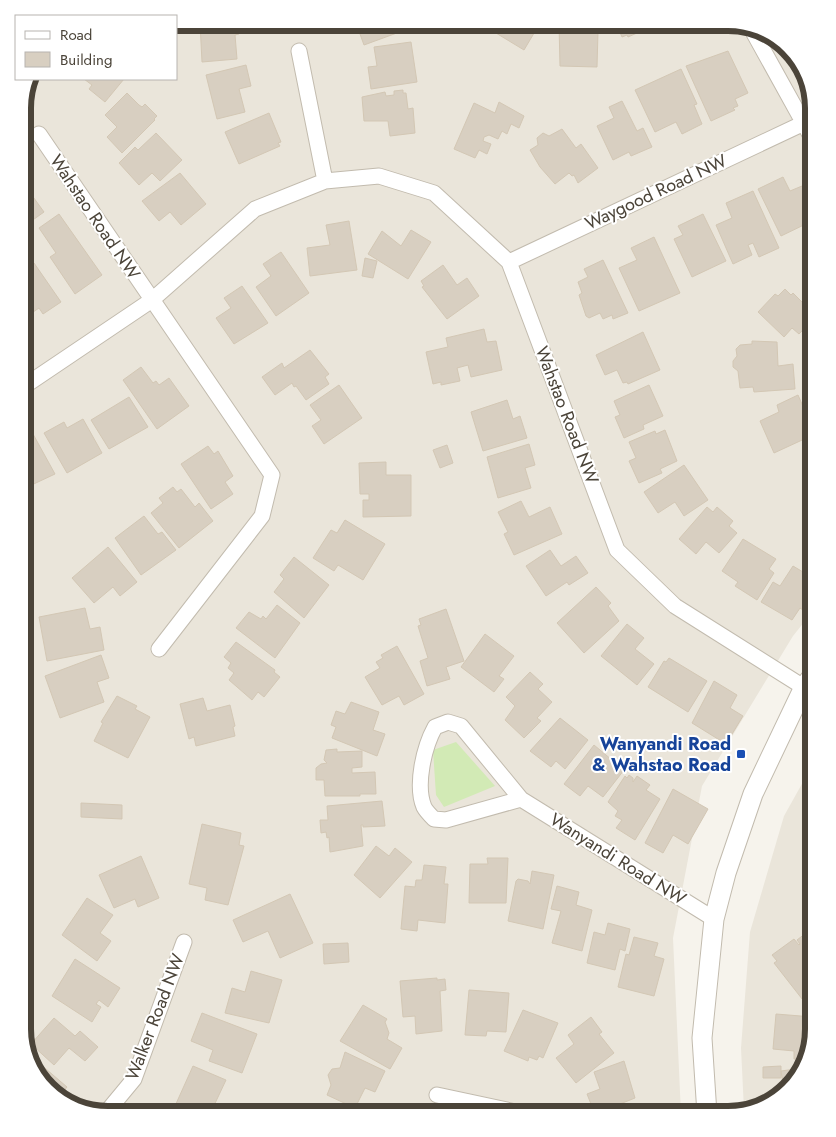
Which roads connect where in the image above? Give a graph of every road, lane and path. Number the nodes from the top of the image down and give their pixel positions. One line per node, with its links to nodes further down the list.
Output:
1 (756, 37): 3 (street)
2 (299, 51): 5 (street)
3 (804, 123): 6 (street, Waygood Road NW)
4 (39, 134): 7 (street, Wahstao Road NW)
5 (325, 181): 6 (street, Wahstao Road NW); 7 (street, Wahstao Road NW)
6 (509, 262): 10 (street, Wahstao Road NW)
7 (152, 300): 8 (street, Wahstao Road NW); 9 (street, Wahstao Road NW)
8 (31, 382)
9 (159, 649)
10 (805, 682)
11 (805, 694): 13 (street)
12 (521, 799): 12 (street, Wanyandi Road NW); 13 (street, Wanyandi Road NW)
13 (714, 919): 18 (street)
14 (184, 942): 16 (street, Walker Road NW)
15 (437, 1095): 17 (street)
16 (112, 1106)
17 (488, 1106)
18 (706, 1106)

